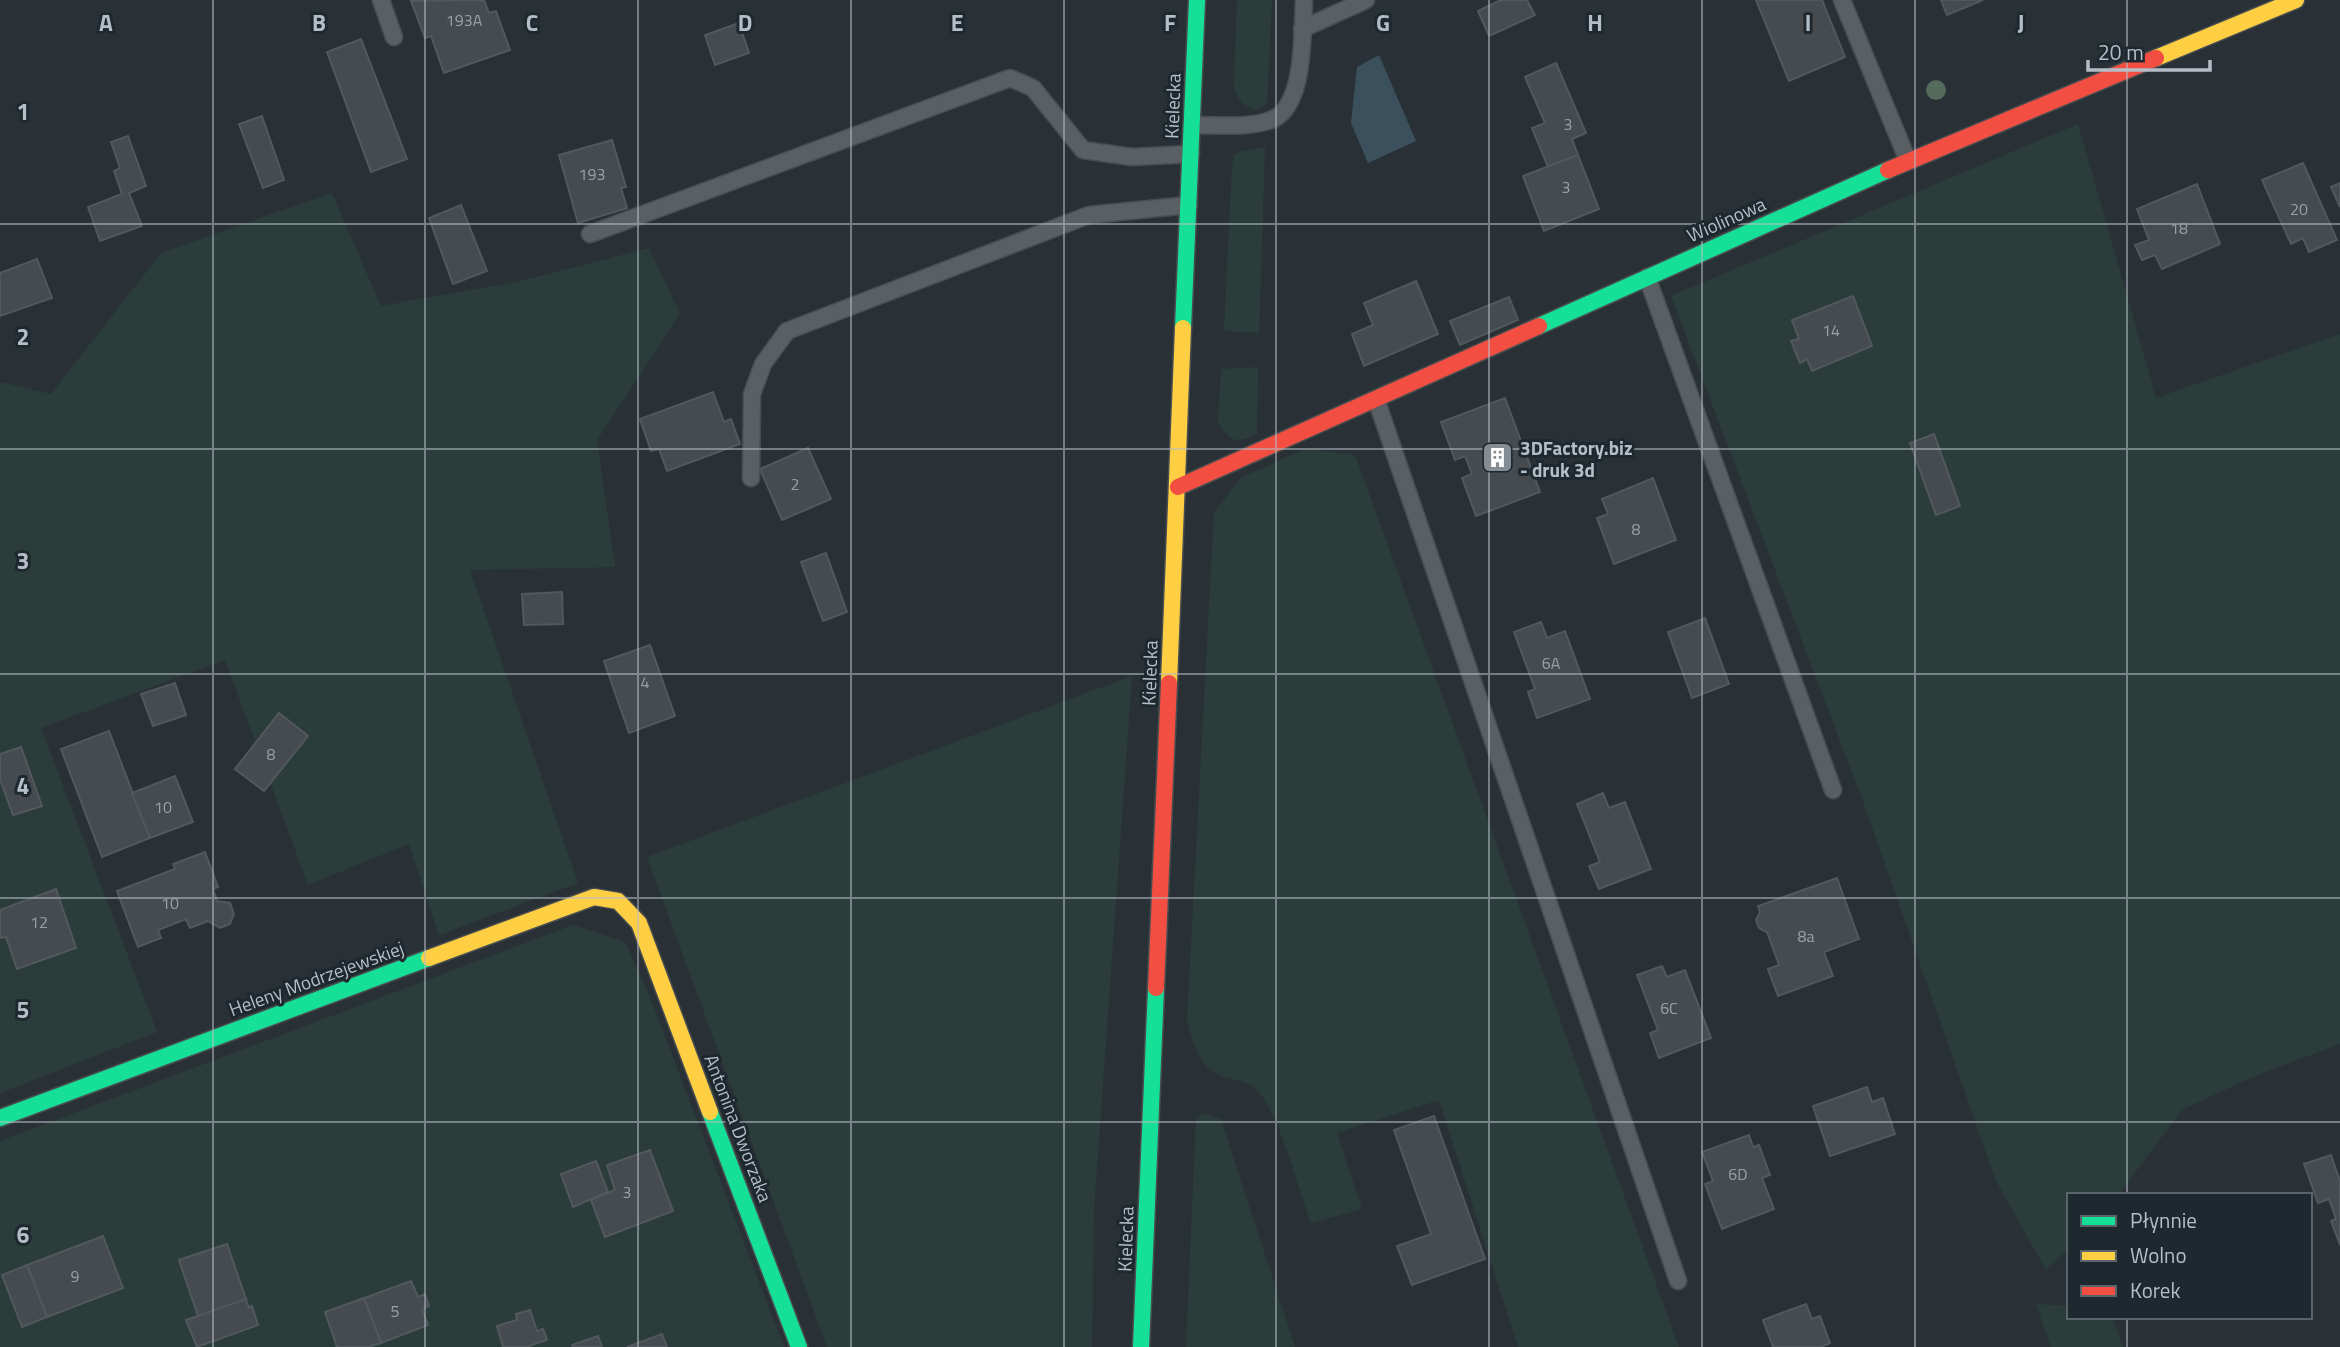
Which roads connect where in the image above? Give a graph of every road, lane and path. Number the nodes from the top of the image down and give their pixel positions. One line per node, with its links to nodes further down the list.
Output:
1 (382, 0): 8 (lane)
2 (1198, 0): 9 (street, Kielecka)
3 (1304, 0): 7 (lane)
4 (1366, 0): 7 (lane)
5 (1842, 0): 11 (lane)
6 (2296, 0): 11 (street, Wiolinowa)
7 (1302, 29): 9 (lane)
8 (394, 37)
9 (1193, 125): 10 (street, Kielecka)
10 (1191, 154): 12 (street, Kielecka); 13 (lane)
11 (1909, 161): 14 (street, Wiolinowa)
12 (1189, 205): 16 (lane); 17 (street, Kielecka)
13 (590, 234)
14 (1647, 277): 15 (street, Wiolinowa); 18 (lane)
15 (1375, 398): 17 (street, Wiolinowa); 21 (lane)
16 (751, 478)
17 (1178, 487): 23 (street, Kielecka)
18 (1833, 790)
19 (639, 923): 20 (street, Heleny Modrzejewskiej); 22 (street, Antonina Dworzaka)
20 (0, 1118)
21 (1678, 1281)
22 (799, 1347)
23 (1141, 1347)

